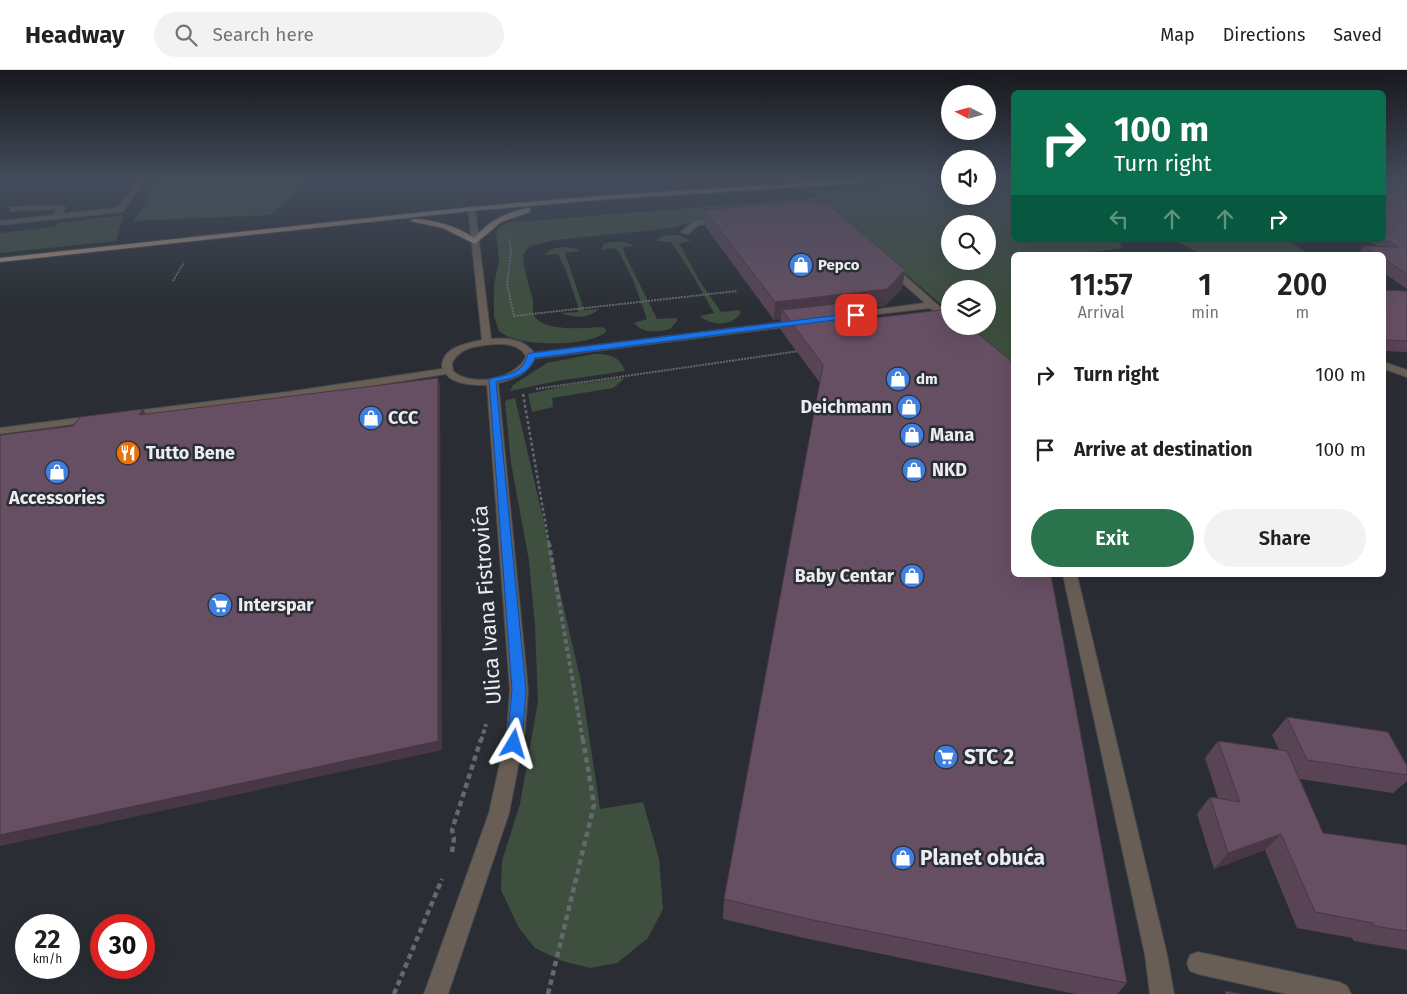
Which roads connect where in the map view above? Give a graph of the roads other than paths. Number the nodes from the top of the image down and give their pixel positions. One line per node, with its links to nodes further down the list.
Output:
1 (328, 224): 8 (main road)
2 (439, 224): 7 (main road)
3 (472, 224): 7 (street)
4 (493, 224): 7 (main road)
5 (696, 224): 6 (street)
6 (685, 232)
7 (475, 242): 14 (street)
8 (0, 260)
9 (882, 260): 10 (street)
10 (932, 305): 11 (street); 12 (street)
11 (941, 312)
12 (847, 316)
13 (809, 321): 15 (street)
14 (487, 342): 15 (street); 17 (street)
15 (531, 356): 19 (street)
16 (1386, 366): 18 (street)
17 (448, 370): 19 (street); 20 (street)
18 (1407, 374)
19 (492, 381): 23 (street, Ulica Ivana Fistrovića)
20 (0, 431)
21 (1070, 577): 24 (street)
22 (1198, 963): 25 (street)
23 (436, 994)
24 (1162, 994)
25 (1339, 994)

